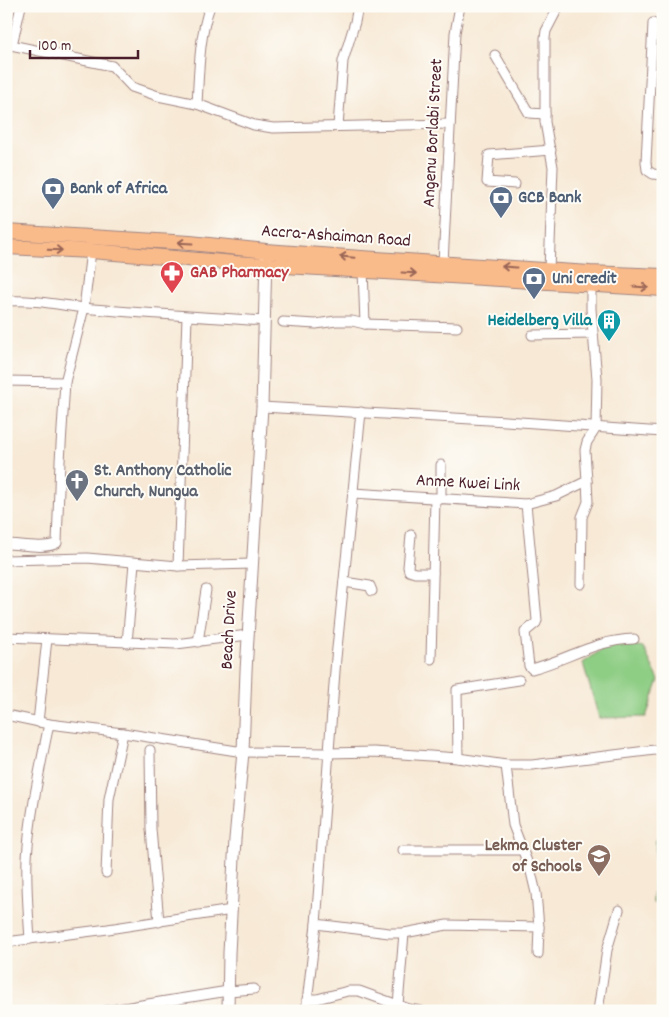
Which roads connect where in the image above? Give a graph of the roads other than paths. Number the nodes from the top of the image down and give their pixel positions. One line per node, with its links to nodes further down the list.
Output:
1 (21, 6): 7 (street)
2 (210, 6): 9 (street)
3 (358, 6): 12 (street)
4 (460, 6): 11 (street, Angenu Borlabi Street)
5 (559, 6): 10 (street)
6 (653, 23): 14 (street)
7 (9, 45): 9 (street)
8 (495, 55): 10 (street)
9 (197, 104): 12 (street)
10 (545, 114): 13 (street)
11 (450, 124): 12 (street); 20 (street, Angenu Borlabi Street)
12 (338, 126)
13 (551, 150): 15 (street); 22 (street)
14 (663, 175)
15 (515, 184)
16 (6, 232): 19 (main road, Accra-Ashaiman Road, one-way to 16)
17 (6, 248): 18 (main road, Accra-Ashaiman Road, one-way to 18)
18 (91, 251): 19 (main road, Accra-Ashaiman Road); 27 (street)
19 (266, 258): 20 (main road, Accra-Ashaiman Road, one-way to 19); 21 (main road, Accra-Ashaiman Road); 29 (street, Beach Drive)
20 (443, 263): 22 (main road, Accra-Ashaiman Road, one-way to 20)
21 (363, 270): 24 (main road, Accra-Ashaiman Road, one-way to 24); 31 (street)
22 (549, 270): 23 (main road, Accra-Ashaiman Road)
23 (663, 276)
24 (591, 284): 25 (main road, Accra-Ashaiman Road, one-way to 25); 33 (street)
25 (663, 289)
26 (6, 300): 27 (street)
27 (84, 308): 28 (street); 36 (street)
28 (187, 317): 29 (street); 51 (street)
29 (265, 321): 37 (street, Beach Drive)
30 (283, 322): 31 (street)
31 (365, 324): 32 (street)
32 (458, 327)
33 (594, 334): 34 (street); 39 (street)
34 (532, 335)
35 (6, 381): 36 (street)
36 (65, 382): 47 (street)
37 (262, 407): 38 (street); 50 (street, Beach Drive)
38 (361, 412): 39 (street); 43 (street)
39 (596, 428): 40 (street); 42 (street)
40 (663, 432)
41 (441, 465): 44 (street)
42 (587, 481): 45 (street, Anme Kwei Link); 54 (street)
43 (353, 493): 44 (street, Anme Kwei Link); 53 (street)
44 (438, 499): 45 (street, Anme Kwei Link); 52 (street)
45 (526, 504): 60 (street)
46 (411, 534): 52 (street)
47 (6, 544)
48 (6, 560): 49 (street)
49 (134, 563): 51 (street); 62 (street)
50 (252, 564): 51 (street); 57 (street, Beach Drive)
51 (178, 566)
52 (433, 573): 63 (street)
53 (344, 582): 56 (street); 72 (street)
54 (581, 584)
55 (206, 590): 61 (street)
56 (372, 591)
57 (248, 635): 61 (street); 71 (street, Beach Drive)
58 (6, 637): 59 (street)
59 (47, 639): 62 (street); 66 (street)
60 (634, 639)
61 (198, 642): 62 (street)
62 (127, 643)
63 (430, 659)
64 (519, 680): 73 (street)
65 (6, 716): 66 (street)
66 (38, 722): 67 (street)
67 (49, 724): 68 (street); 84 (street)
68 (123, 733): 71 (street); 77 (street)
69 (663, 748): 74 (street)
70 (150, 750): 80 (street)
71 (243, 752): 72 (street); 78 (street, Beach Drive)
72 (328, 754): 73 (street); 81 (street)
73 (458, 758): 74 (street)
74 (506, 765): 76 (street)
75 (403, 850): 76 (street)
76 (521, 850): 82 (street)
77 (106, 873)
78 (232, 910): 80 (street); 88 (street, Beach Drive)
79 (619, 910): 95 (street)
80 (158, 922): 84 (street)
81 (316, 924): 83 (street); 89 (street)
82 (539, 927): 83 (street); 86 (street)
83 (404, 933): 90 (street)
84 (30, 939): 85 (street)
85 (6, 942)
86 (538, 954)
87 (254, 989): 88 (street)
88 (228, 991): 91 (street); 92 (street, Beach Drive)
89 (307, 999): 90 (street); 93 (street)
90 (398, 1005): 94 (street)
91 (105, 1011)
92 (228, 1011)
93 (306, 1011)
94 (421, 1011)
95 (598, 1011)

